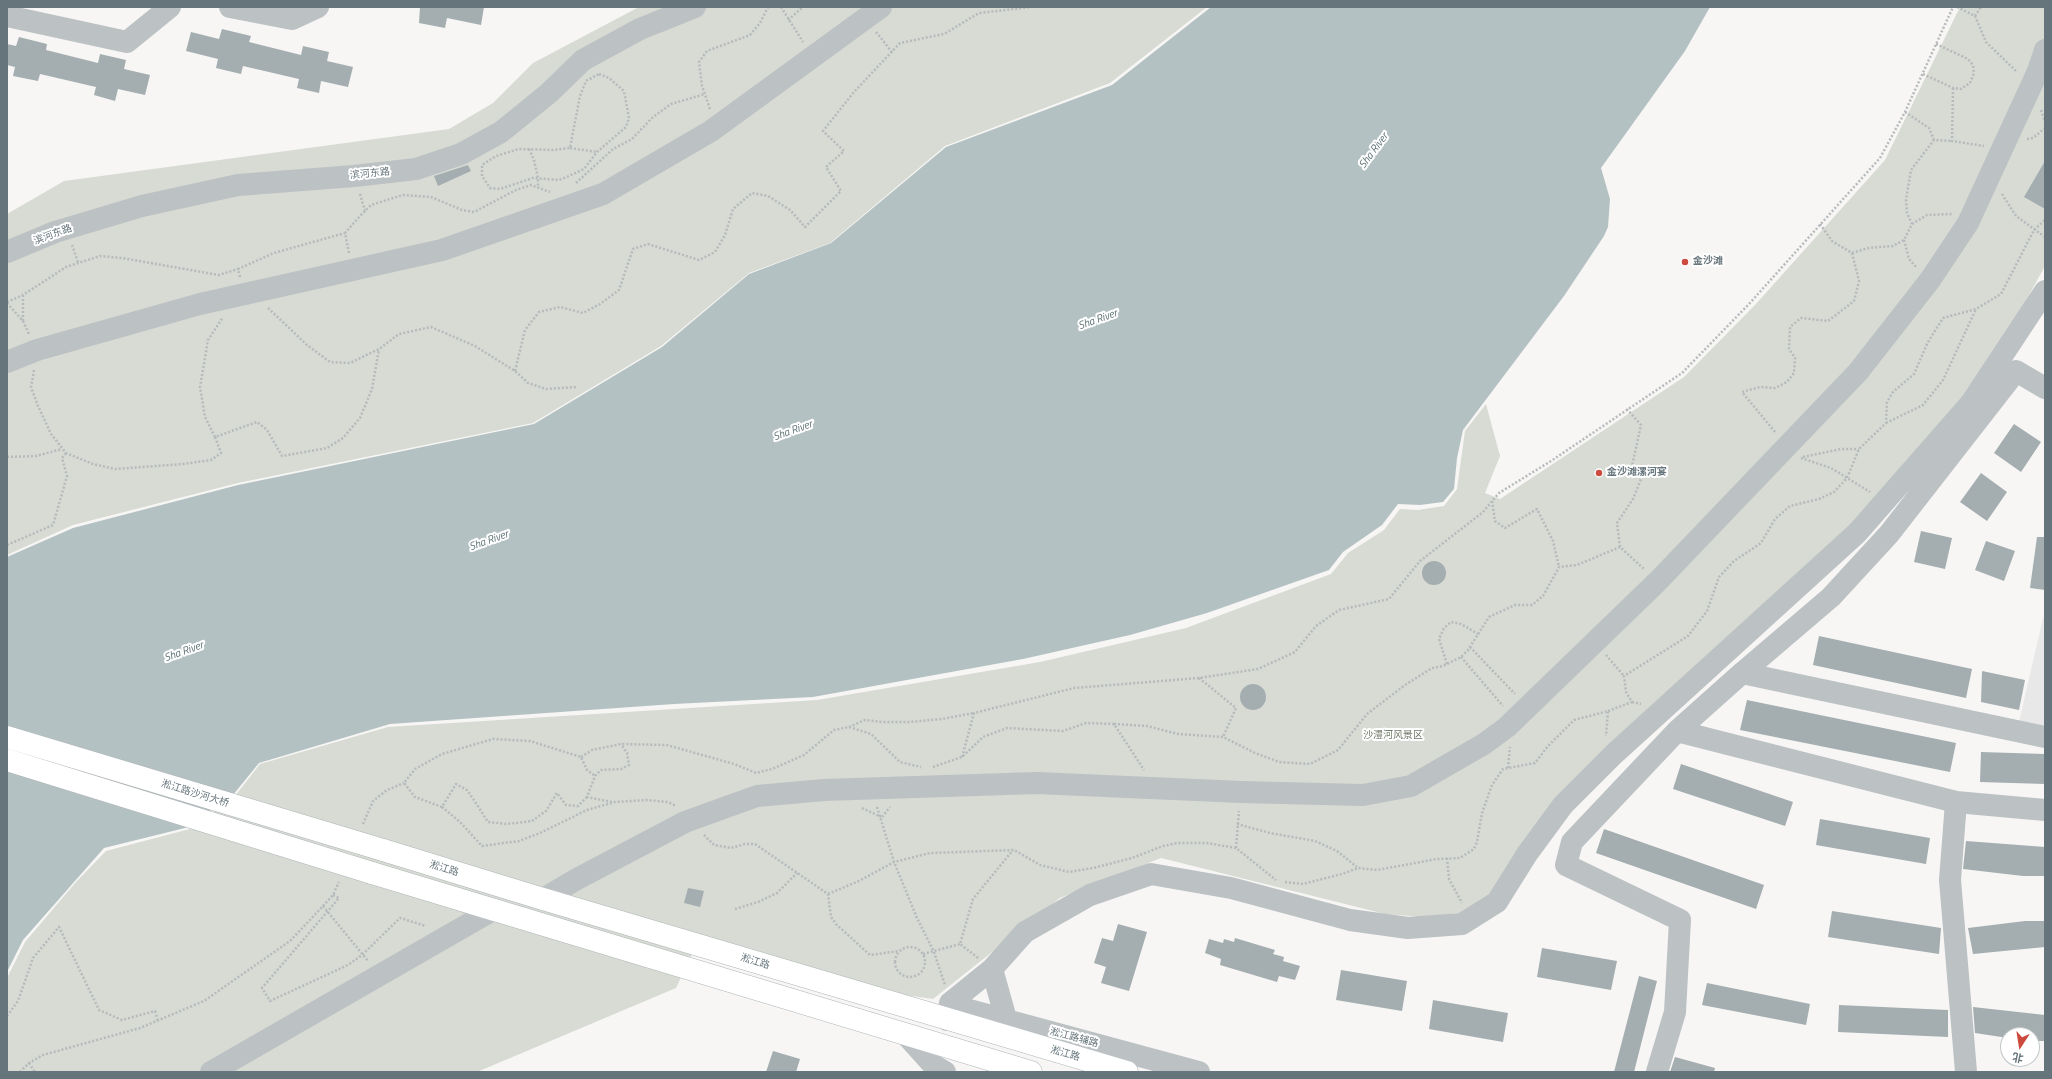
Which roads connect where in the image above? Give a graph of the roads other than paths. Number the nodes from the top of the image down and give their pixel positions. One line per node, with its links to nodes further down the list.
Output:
1 (170, 7): 6 (street)
2 (230, 7): 3 (street)
3 (318, 7)
4 (695, 7): 8 (street, 滨河东路)
5 (881, 7): 10 (street)
6 (7, 16)
7 (2045, 50): 20 (street)
8 (7, 252)
9 (2045, 291): 22 (street)
10 (7, 362)
11 (2045, 388): 12 (street)
12 (1742, 673): 13 (street); 15 (street)
13 (1678, 731): 17 (street); 31 (street)
14 (7, 737): 19 (main road, 淞江路沙河大桥, bridge)
15 (2045, 737)
16 (7, 760): 21 (main road, bridge)
17 (1956, 802): 18 (street); 32 (street)
18 (2045, 810)
19 (383, 850): 20 (main road, 淞江路)
20 (543, 900): 23 (main road, 淞江路)
21 (493, 910): 25 (main road); 26 (street)
22 (992, 969): 23 (street); 24 (street)
23 (949, 1011): 24 (main road, 淞江路)
24 (1004, 1028): 29 (main road, 淞江路); 30 (street, 淞江路辅路)
25 (907, 1036): 27 (street); 28 (main road)
26 (211, 1072)
27 (944, 1072)
28 (1031, 1072)
29 (1127, 1072)
30 (1199, 1072)
31 (1657, 1072)
32 (1966, 1072)

